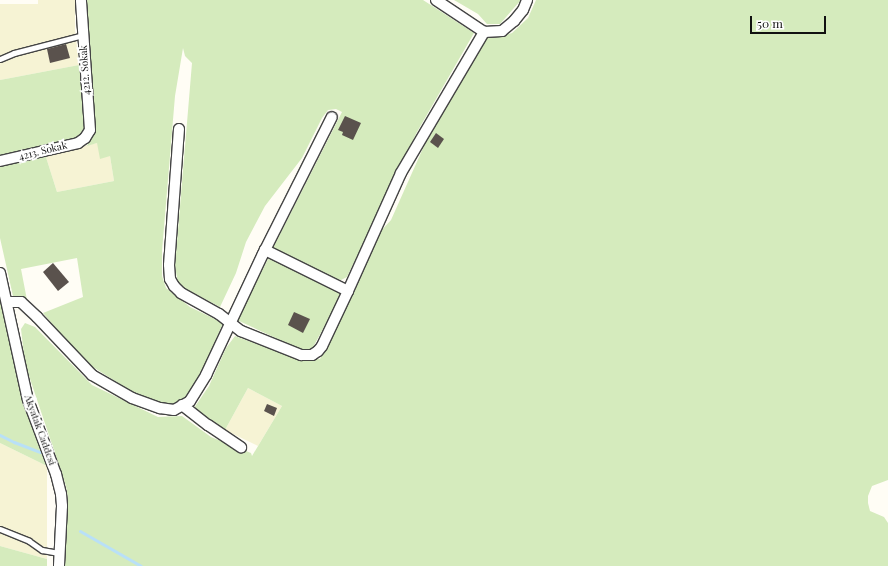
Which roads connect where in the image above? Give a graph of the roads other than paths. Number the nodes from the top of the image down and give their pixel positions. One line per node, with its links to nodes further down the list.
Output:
1 (81, 0): 5 (street, 4212. Sokak)
2 (436, 0): 4 (street)
3 (527, 0): 4 (street)
4 (484, 32): 13 (street)
5 (83, 35): 6 (lane); 9 (street, 4212. Sokak)
6 (0, 59)
7 (332, 117): 11 (street)
8 (179, 129): 15 (street)
9 (85, 138): 10 (street, 4213. Sokak)
10 (0, 161)
11 (265, 250): 13 (street); 15 (street)
12 (0, 273): 14 (street, Akyatak Caddesi)
13 (348, 290): 15 (street)
14 (7, 302): 16 (street); 19 (street, Akyatak Caddesi)
15 (231, 323): 16 (street)
16 (182, 405): 17 (street)
17 (241, 447)
18 (0, 529): 19 (lane)
19 (59, 554): 20 (street, Akyatak Caddesi)
20 (59, 566)

